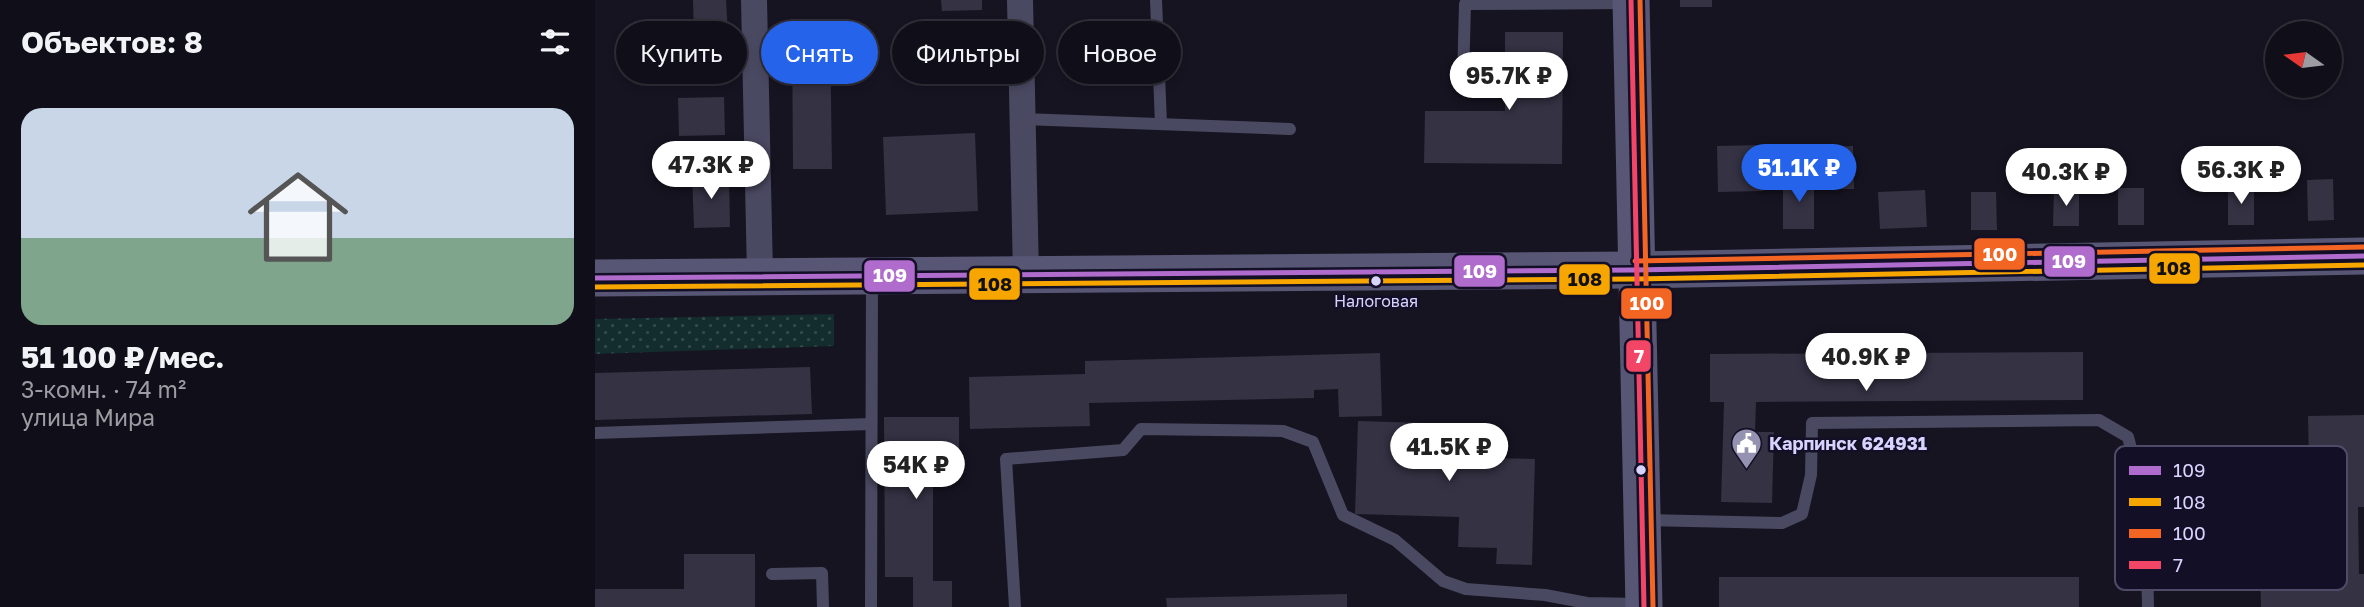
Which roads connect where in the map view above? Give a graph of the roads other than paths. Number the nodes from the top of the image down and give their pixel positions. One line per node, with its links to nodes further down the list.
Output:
1 (754, 0): 11 (street)
2 (1020, 0): 6 (street)
3 (1156, 0): 7 (lane)
4 (1631, 2): 5 (lane); 10 (main road)
5 (1463, 80)
6 (1023, 119): 7 (lane); 13 (street)
7 (1161, 124): 8 (lane)
8 (1290, 129)
9 (2364, 256): 10 (main road)
10 (1635, 270): 13 (main road); 18 (main road)
11 (760, 275): 12 (main road); 14 (main road)
12 (872, 275): 13 (main road); 15 (lane)
13 (1026, 275)
14 (595, 278)
15 (871, 424): 16 (lane); 23 (lane)
16 (595, 433)
17 (2130, 446): 18 (lane)
18 (1641, 520): 21 (main road)
19 (772, 574): 22 (lane)
20 (1584, 605): 21 (lane); 24 (lane)
21 (1644, 605)
22 (823, 607)
23 (871, 607)
24 (1014, 607)

